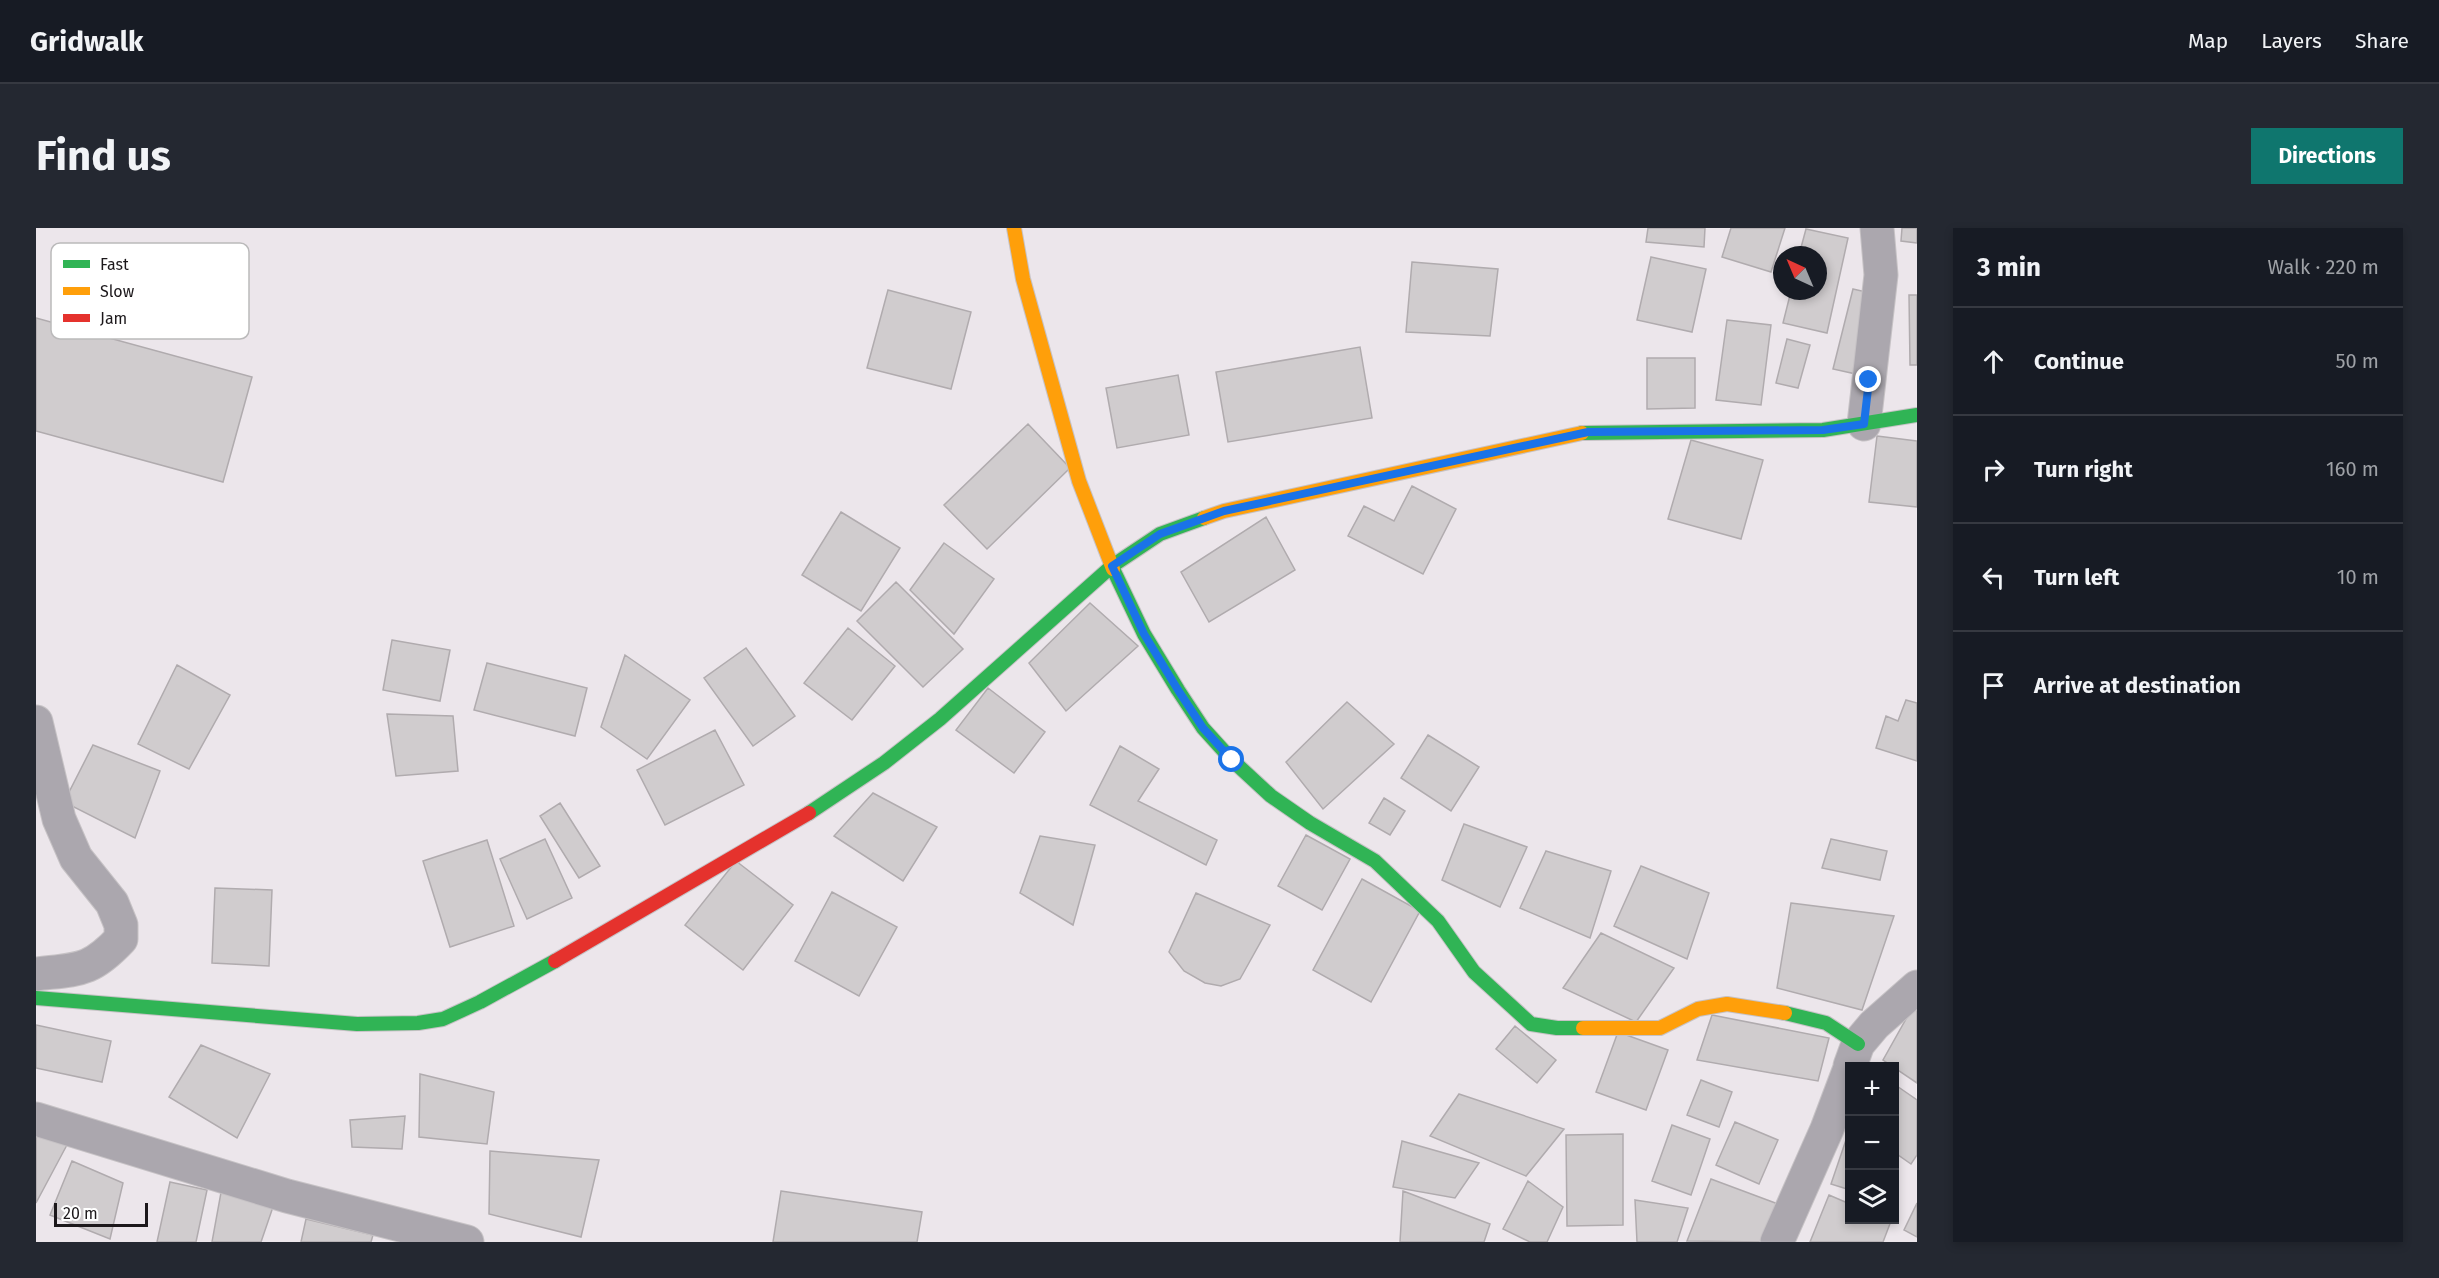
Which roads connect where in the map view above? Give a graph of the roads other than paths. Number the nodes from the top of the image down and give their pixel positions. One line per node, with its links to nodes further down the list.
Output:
1 (1014, 228): 5 (street)
2 (1877, 228): 4 (street)
3 (1917, 415): 4 (street)
4 (1864, 424): 5 (street)
5 (1112, 566): 9 (street); 10 (street)
6 (36, 722): 7 (street)
7 (36, 974)
8 (1917, 987): 10 (street)
9 (36, 998)
10 (1853, 1060): 13 (street)
11 (36, 1119): 12 (street)
12 (467, 1242)
13 (1777, 1242)

